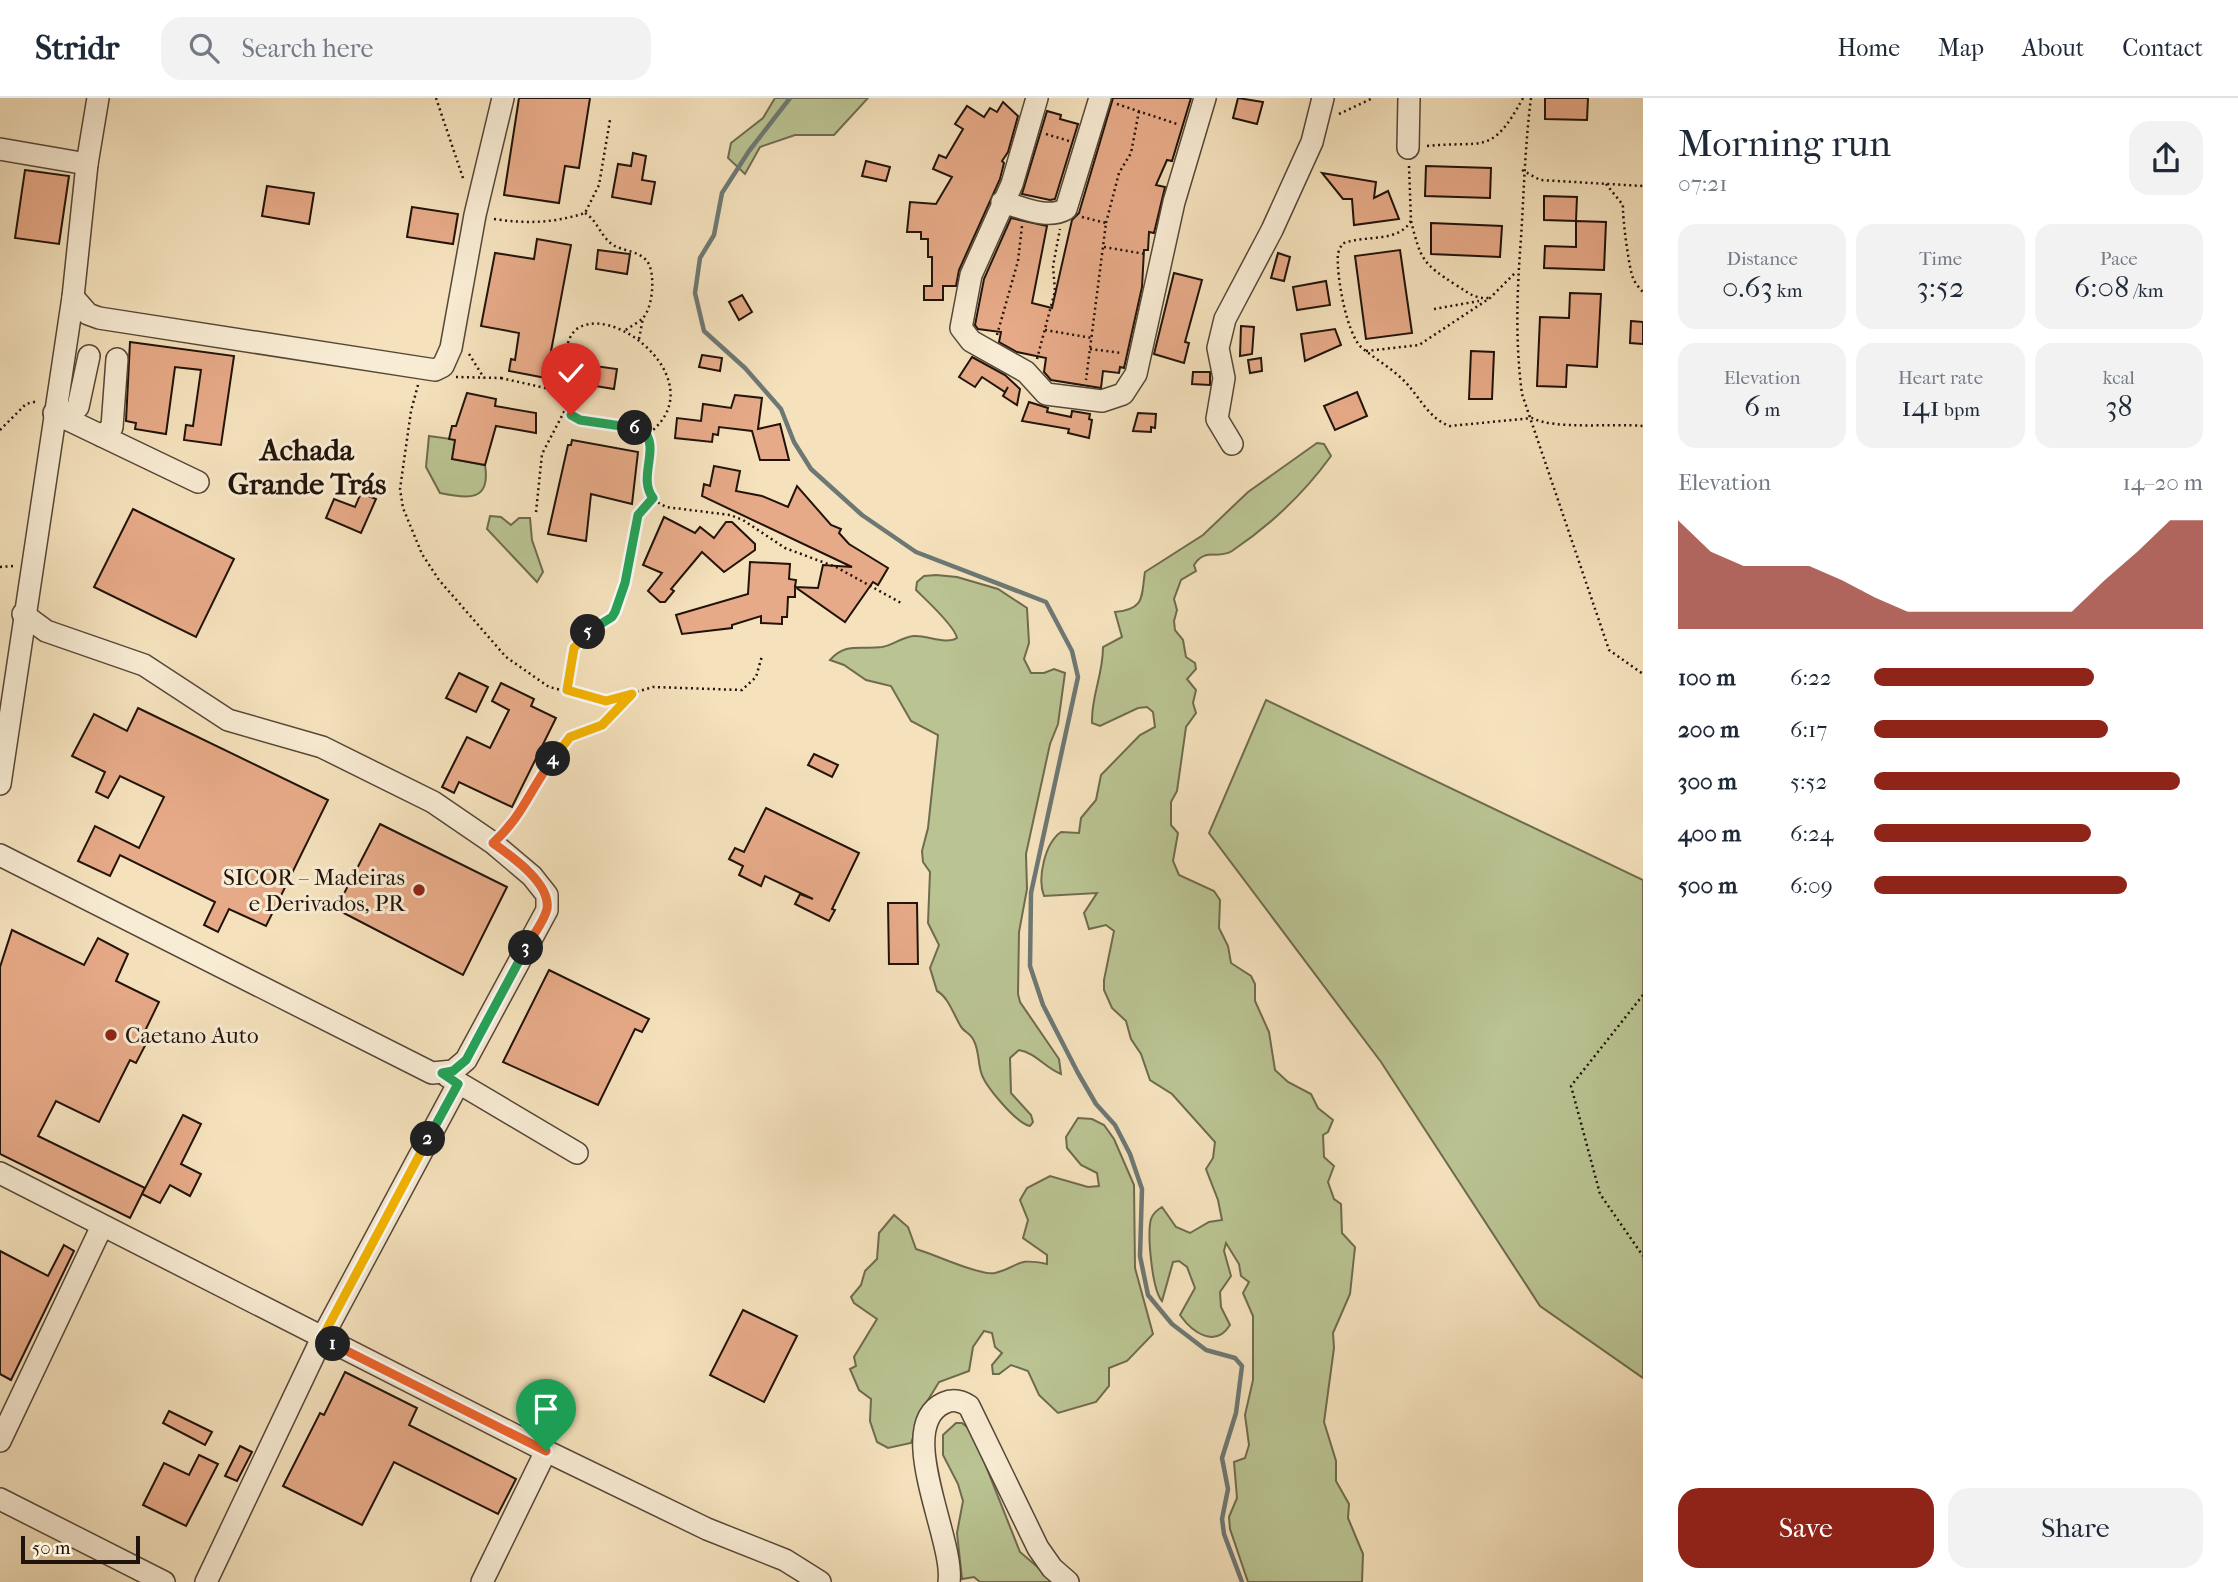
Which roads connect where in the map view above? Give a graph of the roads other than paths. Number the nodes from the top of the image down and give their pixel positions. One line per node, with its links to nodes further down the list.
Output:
1 (98, 98): 10 (street)
2 (503, 98): 12 (street)
3 (1037, 98): 11 (street)
4 (1100, 98): 11 (street)
5 (1205, 98): 11 (street)
6 (1323, 98): 17 (street)
7 (1409, 98): 8 (street)
8 (1408, 148)
9 (0, 149): 10 (street)
10 (87, 164): 12 (street)
11 (1002, 202)
12 (73, 297): 15 (street)
13 (89, 356): 15 (street)
14 (117, 359): 16 (street)
15 (59, 412): 16 (street); 19 (street)
16 (102, 436): 18 (street)
17 (1232, 444)
18 (198, 482)
19 (23, 614): 20 (street); 22 (street)
20 (0, 784)
21 (0, 855): 22 (street)
22 (450, 1079): 23 (street); 26 (street)
23 (577, 1153)
24 (0, 1173): 25 (street)
25 (102, 1226): 26 (street); 27 (street)
26 (322, 1338): 28 (street); 31 (street)
27 (0, 1441)
28 (546, 1451): 32 (street); 33 (street)
29 (0, 1499): 30 (street)
30 (164, 1582)
31 (206, 1582)
32 (482, 1582)
33 (820, 1582)
34 (949, 1582): 35 (street)
35 (1068, 1582)

